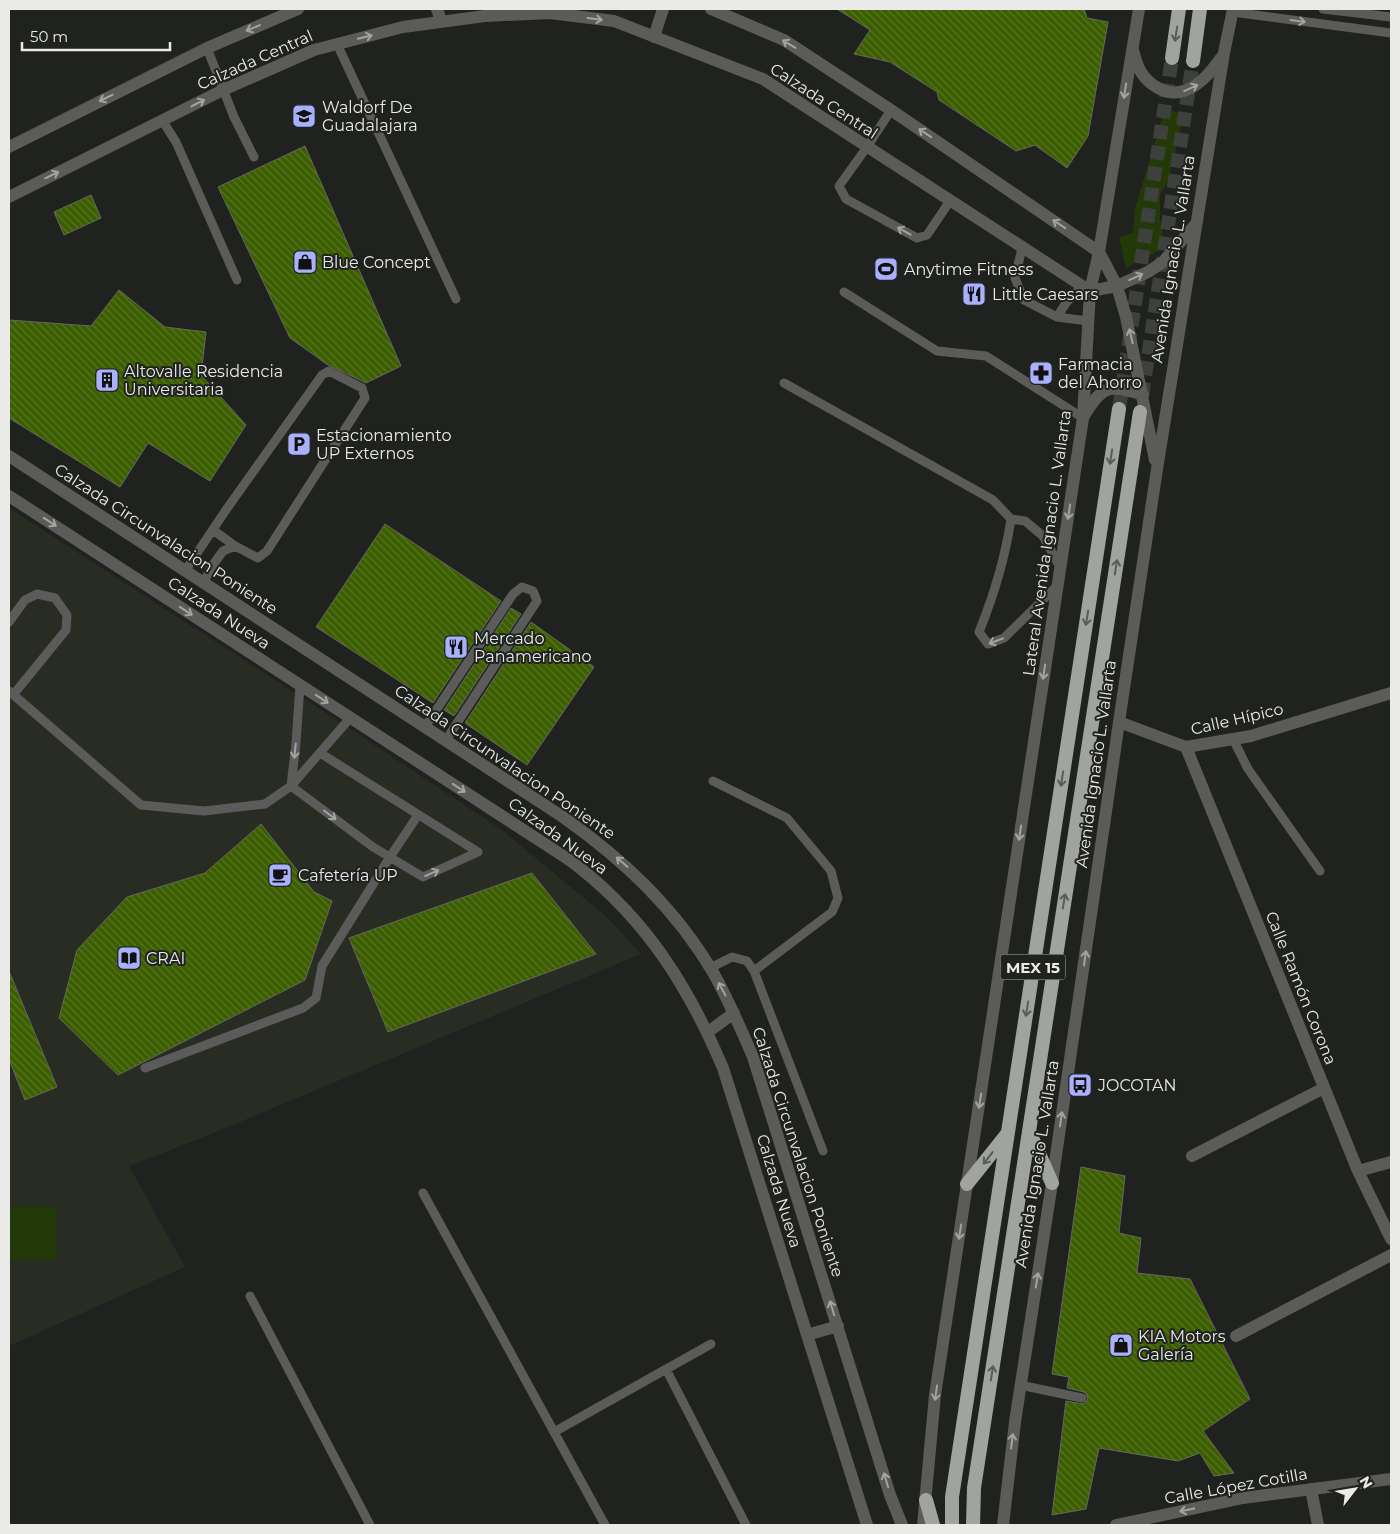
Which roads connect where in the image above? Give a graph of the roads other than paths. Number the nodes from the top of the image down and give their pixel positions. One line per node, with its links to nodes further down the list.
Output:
1 (298, 9): 14 (street, Calzada Central, one-way to 14)
2 (663, 9): 12 (street)
3 (711, 9): 20 (street, Calzada Central, one-way to 3)
4 (1140, 9): 15 (street, Lateral Avenida Ignacio L. Vallarta)
5 (1179, 9): 17 (highway, one-way to 17)
6 (1200, 9): 18 (highway)
7 (1322, 9): 10 (lane)
8 (1232, 10): 11 (lane, one-way to 11); 16 (street, Avenida Ignacio L. Vallarta)
9 (439, 15): 12 (street, Calzada Central, one-way to 12); 13 (street, Calzada Central, one-way to 9)
10 (1391, 18)
11 (1391, 33)
12 (654, 36): 23 (street, Calzada Central)
13 (337, 44): 19 (street, Calzada Central); 34 (lane)
14 (207, 48): 19 (lane); 22 (street, Calzada Central, one-way to 22)
15 (1132, 48): 16 (street, one-way to 16); 29 (street, Lateral Avenida Ignacio L. Vallarta, one-way to 29)
16 (1224, 53): 27 (street, Avenida Ignacio L. Vallarta)
17 (1172, 58)
18 (1193, 61)
19 (223, 90): 21 (street, Calzada Central, one-way to 19); 24 (lane)
20 (891, 110): 23 (lane); 29 (street, Calzada Central, one-way to 20)
21 (162, 120): 25 (street, Calzada Central, one-way to 21); 30 (lane)
22 (9, 147)
23 (867, 147): 26 (street, Calzada Central); 26 (lane, one-way to 23)
24 (254, 157)
25 (9, 197)
26 (950, 201): 28 (street, Calzada Central)
27 (1197, 223): 31 (street, one-way to 27); 43 (street, Avenida Ignacio L. Vallarta)
28 (1022, 248): 32 (street, Calzada Central); 35 (lane)
29 (1099, 252): 31 (street); 32 (street, Lateral Avenida Ignacio L. Vallarta)
30 (238, 280)
31 (1117, 286): 32 (street); 38 (street, one-way to 31)
32 (1086, 289): 35 (lane); 36 (street, Lateral Avenida Ignacio L. Vallarta)
33 (844, 292): 41 (lane)
34 (456, 300)
35 (1057, 317): 36 (lane)
36 (1088, 322): 41 (street, Lateral Avenida Ignacio L. Vallarta)
37 (784, 383): 45 (lane)
38 (1143, 395): 41 (street); 43 (street)
39 (1119, 409): 75 (highway, Avenida Ignacio L. Vallarta / MEX 15, one-way to 75)
40 (1140, 412): 74 (highway, Avenida Ignacio L. Vallarta / MEX 15, one-way to 40)
41 (1083, 418): 48 (street, Lateral Avenida Ignacio L. Vallarta, one-way to 48)
42 (9, 456): 49 (street, Calzada Circunvalacion Poniente)
43 (1157, 470): 57 (street, Avenida Ignacio L. Vallarta)
44 (9, 496): 53 (street, Calzada Nueva, one-way to 53)
45 (1011, 519): 48 (lane); 51 (lane, one-way to 45)
46 (213, 530): 47 (lane); 47 (lane); 49 (lane)
47 (235, 546): 50 (lane)
48 (1060, 567): 51 (street, Lateral Avenida Ignacio L. Vallarta)
49 (185, 571): 50 (street, Calzada Circunvalacion Poniente)
50 (204, 583): 58 (street, Calzada Circunvalacion Poniente)
51 (1058, 585): 81 (street, Lateral Avenida Ignacio L. Vallarta, one-way to 81)
52 (9, 622): 54 (lane)
53 (300, 684): 56 (street, Calzada Nueva, one-way to 56); 64 (lane, one-way to 64)
54 (11, 693): 64 (lane)
55 (1391, 693): 59 (street, Calle Hípico)
56 (351, 717): 62 (lane); 71 (street, Calzada Nueva, one-way to 71)
57 (1119, 722): 61 (street, Calle Hípico); 80 (street, Avenida Ignacio L. Vallarta, one-way to 57)
58 (426, 727): 60 (street, Calzada Circunvalacion Poniente); 60 (lane)
59 (1233, 739): 61 (street, Calle Hípico); 67 (lane)
60 (446, 740): 68 (street, Calzada Circunvalacion Poniente, one-way to 60)
61 (1186, 747): 73 (street, Calle Ramón Corona)
62 (320, 753): 64 (lane); 65 (lane)
63 (713, 781): 69 (lane)
64 (291, 786): 66 (lane, one-way to 66)
65 (418, 815): 66 (lane); 66 (lane, one-way to 65)
66 (390, 857): 72 (lane)
67 (1320, 871)
68 (710, 968): 69 (lane); 70 (street, Calzada Circunvalacion Poniente, one-way to 68)
69 (754, 971): 76 (lane)
70 (734, 1013): 71 (street); 86 (street, Calzada Circunvalacion Poniente, one-way to 70)
71 (708, 1032): 87 (street, Calzada Nueva)
72 (145, 1068)
73 (1324, 1088): 77 (street); 79 (street, Calle Ramón Corona)
74 (1029, 1130): 80 (highway); 105 (highway, Avenida Ignacio L. Vallarta / MEX 15, one-way to 74)
75 (1008, 1133): 81 (highway, one-way to 81); 104 (highway, Avenida Ignacio L. Vallarta / MEX 15)
76 (823, 1151)
77 (1192, 1156)
78 (1391, 1162): 79 (street)
79 (1358, 1171): 83 (street, Calle Ramón Corona)
80 (1052, 1183): 91 (street, Avenida Ignacio L. Vallarta, one-way to 80)
81 (967, 1184): 96 (street, one-way to 96)
82 (423, 1193): 93 (lane)
83 (1391, 1239)
84 (1391, 1255): 88 (street)
85 (250, 1296): 97 (lane)
86 (838, 1326): 87 (street); 101 (street, Calzada Circunvalacion Poniente, one-way to 86)
87 (807, 1336): 100 (street, Calzada Nueva)
88 (1236, 1336)
89 (711, 1344): 90 (lane)
90 (666, 1369): 93 (lane); 99 (lane)
91 (1020, 1385): 92 (lane); 106 (street, Avenida Ignacio L. Vallarta, one-way to 91)
92 (1082, 1398)
93 (554, 1432): 98 (lane)
94 (1391, 1479): 95 (street, Calle López Cotilla)
95 (1311, 1489): 107 (street, Calle López Cotilla, one-way to 107); 108 (street)
96 (926, 1500): 102 (street); 103 (highway)
97 (370, 1525)
98 (605, 1525)
99 (746, 1525)
100 (867, 1525)
101 (902, 1525)
102 (923, 1525)
103 (932, 1525)
104 (952, 1525)
105 (973, 1525)
106 (1003, 1525)
107 (1116, 1525)
108 (1318, 1525)

